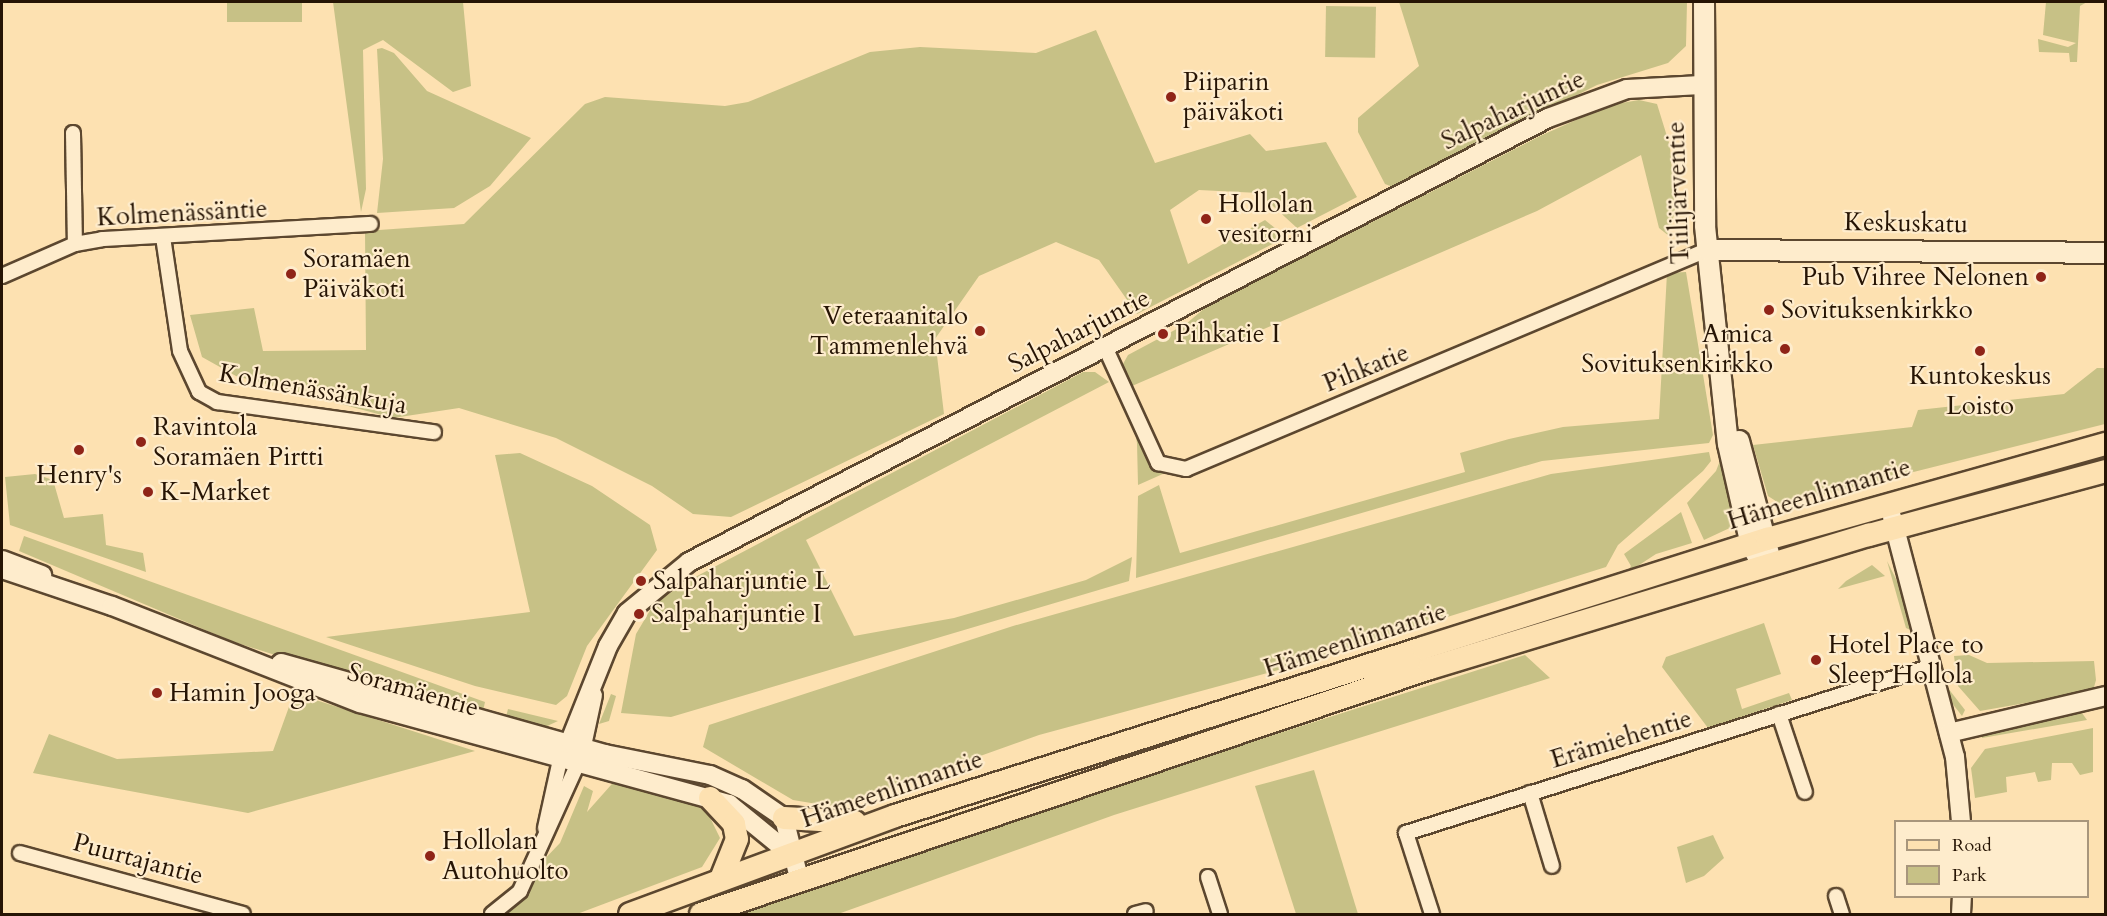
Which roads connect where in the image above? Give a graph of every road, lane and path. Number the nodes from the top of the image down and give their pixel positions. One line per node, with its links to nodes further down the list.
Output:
1 (1704, 2): 2 (main road, Tiilijärventie)
2 (1701, 85): 7 (main road, Tiilijärventie); 10 (street, Salpaharjuntie)
3 (74, 133): 6 (street)
4 (371, 224): 5 (street, Kolmenässäntie)
5 (163, 237): 6 (street, Kolmenässäntie); 11 (street, Kolmenässänkuja)
6 (75, 244): 9 (street, Kolmenässäntie)
7 (1707, 250): 8 (main road, Keskuskatu); 10 (street, Pihkatie); 16 (main road, Tiilijärventie)
8 (2106, 253)
9 (2, 276)
10 (1105, 347): 26 (street, Salpaharjuntie)
11 (434, 432)
12 (2106, 444): 14 (main road, Hämeenlinnantie)
13 (2106, 471): 15 (main road, Hämeenlinnantie)
14 (1888, 503): 15 (street); 16 (main road, Hämeenlinnantie)
15 (1895, 528): 18 (main road, Hämeenlinnantie); 22 (street)
16 (1759, 542): 18 (main road, Tiilijärventie); 31 (main road, Hämeenlinnantie)
17 (2, 560): 20 (street, Soramäentie)
18 (1766, 564): 39 (main road, Hämeenlinnantie)
19 (2, 569): 20 (street, Soramäentie)
20 (73, 591): 21 (street, Soramäentie)
21 (238, 655): 26 (street, Soramäentie); 27 (street, Soramäentie)
22 (1932, 666): 24 (street, Erämiehentie); 25 (street)
23 (2106, 696): 25 (street)
24 (1779, 714): 28 (street); 29 (street, Erämiehentie)
25 (1948, 733): 33 (street)
26 (577, 750): 27 (street, Soramäentie); 30 (street, Soramäentie); 32 (street, Soramäentie); 34 (street)
27 (557, 757): 34 (street)
28 (1805, 792)
29 (1530, 793): 37 (street); 48 (street, Erämiehentie)
30 (710, 798): 36 (street, Soramäentie); 40 (main road)
31 (896, 816): 32 (main road); 36 (main road, Hämeenlinnantie)
32 (784, 818): 36 (street, Soramäentie)
33 (1961, 820)
34 (542, 848): 44 (street)
35 (20, 853): 43 (street, Puurtajantie)
36 (790, 854): 39 (street, Soramäentie); 40 (main road, Hämeenlinnantie)
37 (1552, 866)
38 (1208, 876): 47 (street)
39 (799, 878): 46 (main road, Hämeenlinnantie)
40 (722, 879): 45 (main road, Hämeenlinnantie)
41 (1836, 896): 49 (street)
42 (1962, 898): 50 (street)
43 (243, 915)
44 (492, 915)
45 (630, 915)
46 (701, 915)
47 (1220, 915)
48 (1432, 915)
49 (1842, 915)
50 (1961, 915)

